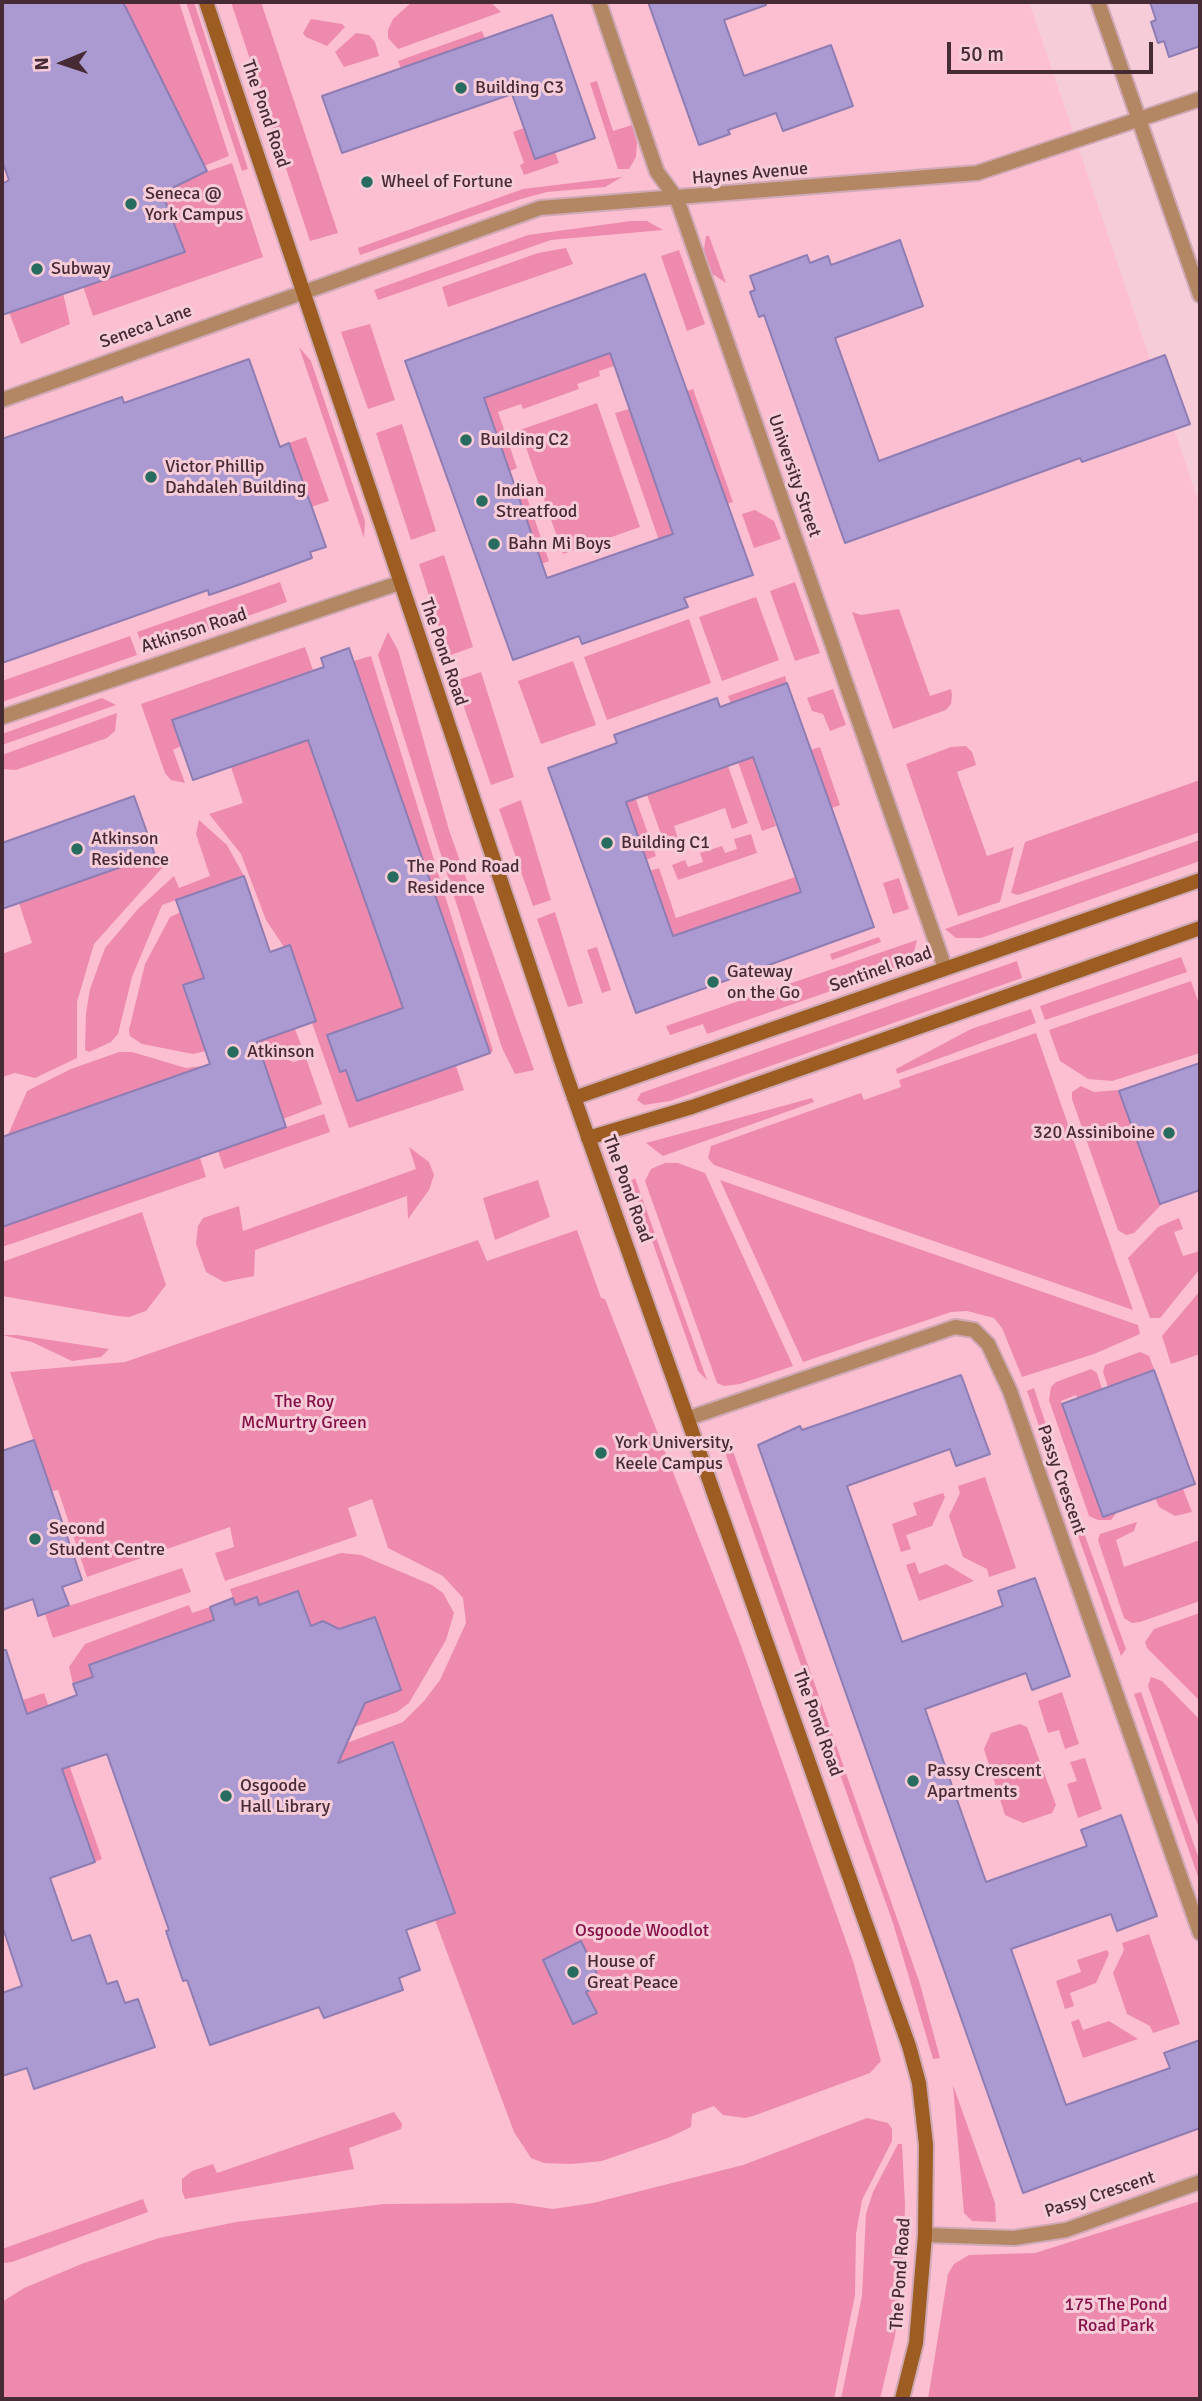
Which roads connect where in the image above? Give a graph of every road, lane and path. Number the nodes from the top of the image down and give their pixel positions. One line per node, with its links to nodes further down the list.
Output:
1 (206, 2): 7 (street, The Pond Road)
2 (599, 2): 6 (street, University Street)
3 (1098, 2): 5 (street)
4 (1200, 99): 5 (street, Haynes Avenue)
5 (1139, 120): 6 (street, Haynes Avenue); 8 (street)
6 (677, 200): 7 (street, Haynes Avenue); 14 (street, University Street)
7 (304, 291): 9 (street, Seneca Lane); 10 (street, The Pond Road)
8 (1200, 295)
9 (2, 400)
10 (400, 583): 11 (street, Atkinson Road); 15 (street, The Pond Road)
11 (2, 717)
12 (1200, 880): 14 (street, Sentinel Road)
13 (1200, 928): 16 (street)
14 (944, 968): 15 (street, Sentinel Road)
15 (574, 1097): 16 (street, The Pond Road)
16 (588, 1138): 17 (street, The Pond Road)
17 (689, 1418): 18 (street, Passy Crescent); 20 (street, The Pond Road)
18 (1200, 1933)
19 (1200, 2182): 20 (street, Passy Crescent)
20 (925, 2235): 21 (street, The Pond Road)
21 (902, 2399)

